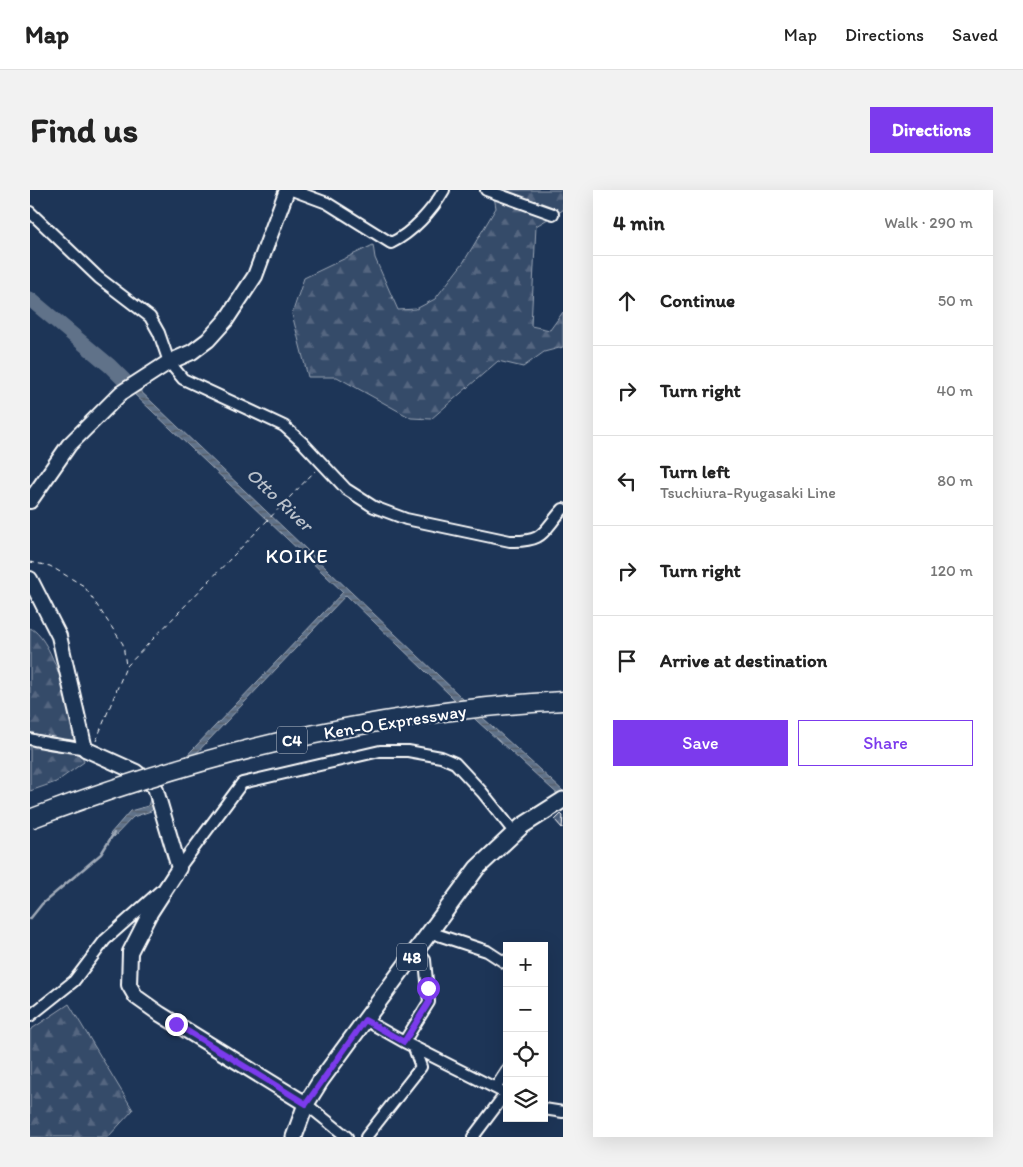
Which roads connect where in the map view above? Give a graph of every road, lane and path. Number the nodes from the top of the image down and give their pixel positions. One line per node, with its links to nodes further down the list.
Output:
1 (287, 190): 7 (street)
2 (292, 190): 3 (street)
3 (444, 190)
4 (486, 190): 6 (street)
5 (30, 212): 7 (street)
6 (553, 214)
7 (169, 362): 8 (street); 9 (street)
8 (322, 464): 10 (street); 13 (path)
9 (30, 501)
10 (563, 509)
11 (30, 562): 13 (path)
12 (30, 579): 16 (street)
13 (126, 667): 16 (path)
14 (563, 700): 18 (highway, Ken-O Expressway / C4, bridge)
15 (30, 738): 16 (street)
16 (88, 750): 20 (street)
17 (561, 801): 19 (main road, 48)
18 (30, 819)
19 (514, 832): 20 (street); 22 (main road, 48)
20 (179, 868): 21 (street)
21 (169, 884): 25 (street); 33 (street)
22 (429, 932): 23 (main road, 48); 24 (street)
23 (417, 951): 26 (main road, 48); 27 (street)
24 (503, 961)
25 (30, 1016)
26 (365, 1020): 27 (street); 33 (main road, 48)
27 (404, 1042): 28 (street)
28 (414, 1048): 30 (street); 38 (street)
29 (503, 1076): 30 (street)
30 (496, 1087): 31 (street)
31 (503, 1092)
32 (503, 1098): 39 (street)
33 (306, 1104): 36 (main road, 48); 37 (street)
34 (548, 1110): 35 (street)
35 (563, 1112)
36 (294, 1137)
37 (347, 1137)
38 (366, 1137)
39 (473, 1137)

